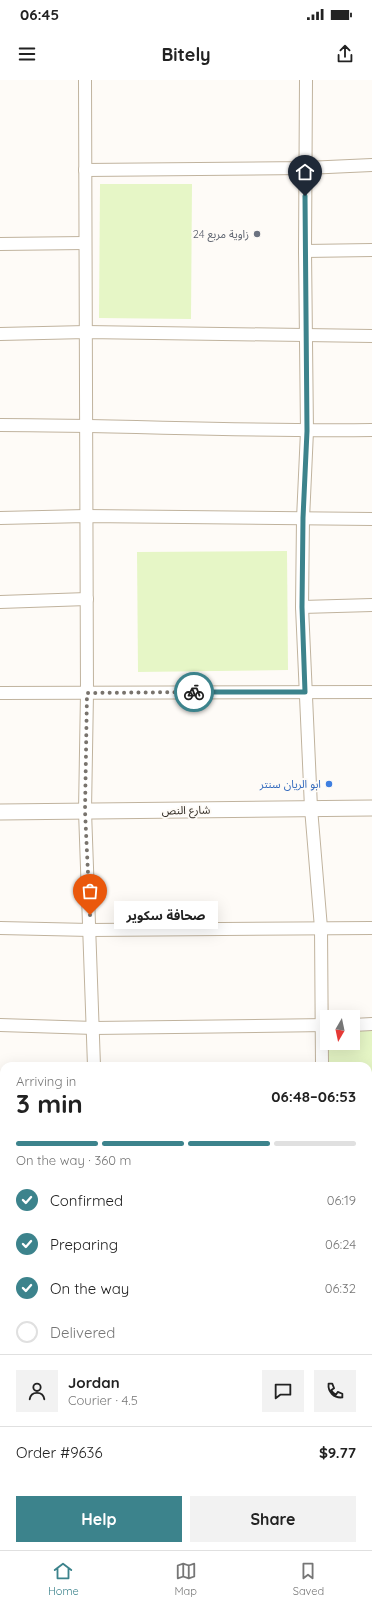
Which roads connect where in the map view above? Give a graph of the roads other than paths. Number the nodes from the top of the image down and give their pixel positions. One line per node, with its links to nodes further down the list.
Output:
1 (85, 80): 5 (street)
2 (306, 80): 4 (street)
3 (372, 165): 4 (street)
4 (306, 168): 5 (street); 9 (street)
5 (85, 170): 6 (street)
6 (85, 243): 7 (street); 10 (street)
7 (0, 244)
8 (372, 250): 9 (street)
9 (305, 251): 12 (street)
10 (86, 332): 11 (street); 12 (street); 15 (street)
11 (0, 334)
12 (306, 336): 13 (street); 17 (street)
13 (372, 336)
14 (0, 425): 15 (street)
15 (86, 425): 17 (street); 18 (street)
16 (372, 430): 17 (street)
17 (307, 431): 20 (street)
18 (86, 516): 19 (street); 20 (street); 22 (street)
19 (0, 518)
20 (303, 518): 21 (street); 25 (street)
21 (372, 519)
22 (87, 599): 23 (street); 29 (street)
23 (0, 602)
24 (372, 605): 25 (street)
25 (302, 607): 26 (street)
26 (305, 692): 27 (street); 29 (street); 30 (street)
27 (372, 692)
28 (0, 693): 29 (street)
29 (87, 693): 32 (street)
30 (311, 808): 31 (street, شارع النص); 32 (street, شارع النص); 35 (street)
31 (372, 808)
32 (85, 811): 33 (street, شارع النص); 37 (street)
33 (0, 812)
34 (0, 928): 37 (street)
35 (320, 928): 36 (street); 37 (street); 38 (street)
36 (372, 928)
37 (90, 930): 43 (street)
38 (323, 1010)
39 (372, 1024): 42 (street)
40 (0, 1025): 43 (street)
41 (320, 1025): 43 (street)
42 (360, 1025)
43 (94, 1028): 45 (street)
44 (323, 1050): 46 (street)
45 (94, 1062)
46 (322, 1062)

